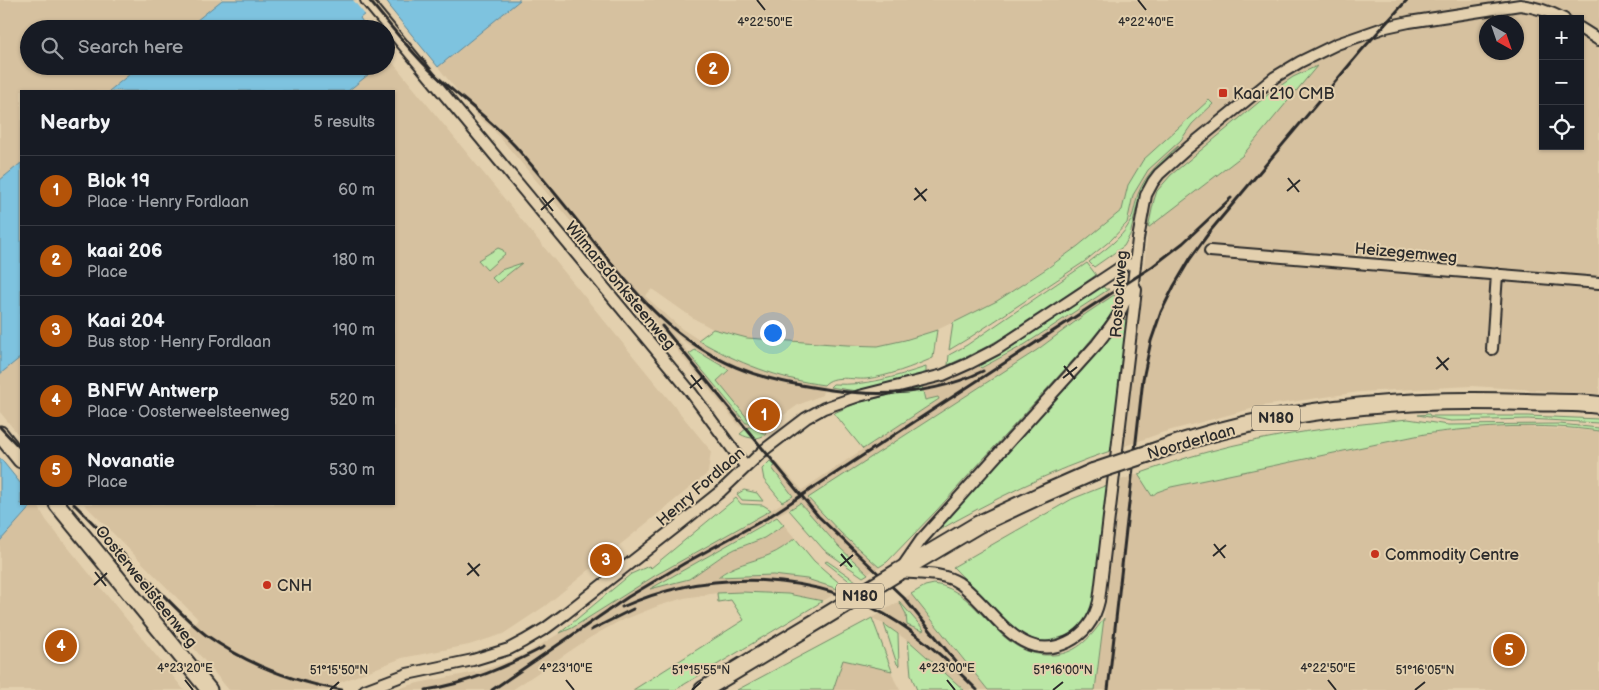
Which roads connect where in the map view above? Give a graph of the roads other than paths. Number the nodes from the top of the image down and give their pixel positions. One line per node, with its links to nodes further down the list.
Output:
1 (366, 0): 4 (street, Wilmarsdonksteenweg)
2 (1537, 4): 3 (street, Rostockweg); 9 (street, Rostockweg)
3 (1557, 15)
4 (382, 20)
5 (1584, 31): 7 (street)
6 (395, 35): 17 (street, Wilmarsdonksteenweg)
7 (1599, 40)
8 (1210, 251): 10 (street, Heizegemweg)
9 (1135, 265): 11 (street, Rostockweg); 17 (street, Henry Fordlaan)
10 (1497, 274): 12 (street, Heizegemweg); 13 (street)
11 (1133, 283): 19 (street, Noorderlaan); 19 (street, Rostockweg)
12 (1599, 283)
13 (1492, 349)
14 (1599, 405): 19 (main road, Noorderlaan / N180, bridge)
15 (0, 434): 16 (main road)
16 (20, 459)
17 (745, 466): 21 (street, Henry Fordlaan)
18 (58, 505): 20 (main road, Oosterweelsteenweg)
19 (898, 572): 22 (main road, Noorderlaan / N180, bridge)
20 (209, 690)
21 (365, 690)
22 (703, 690)

